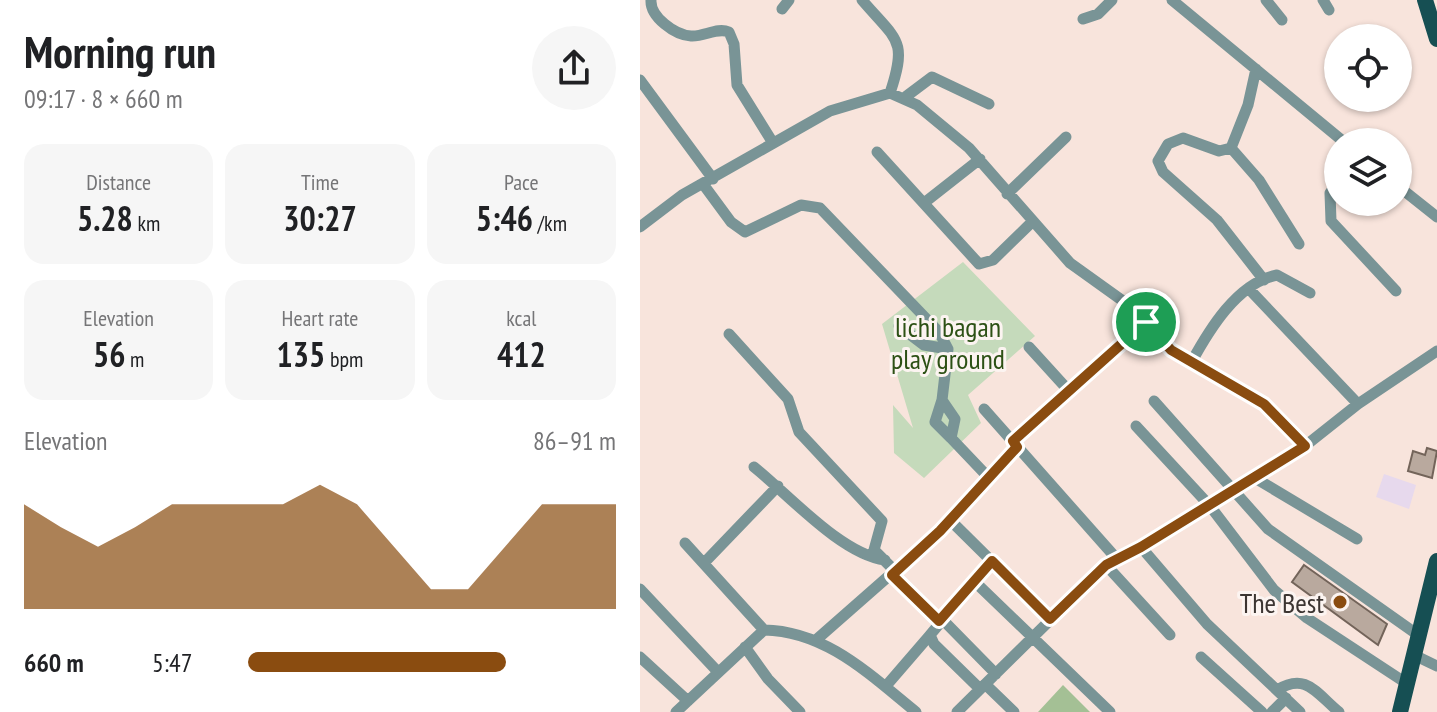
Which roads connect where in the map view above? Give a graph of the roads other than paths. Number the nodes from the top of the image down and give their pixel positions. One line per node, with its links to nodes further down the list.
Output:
1 (651, 0): 17 (street)
2 (862, 0): 12 (street)
3 (1112, 0): 7 (street)
4 (1172, 0): 10 (street)
5 (1266, 0): 8 (street)
6 (1425, 0): 9 (main road)
7 (1083, 19)
8 (1282, 20)
9 (1437, 39)
10 (1256, 69): 15 (street); 18 (street)
11 (640, 80): 21 (street)
12 (890, 93): 13 (street); 17 (street)
13 (904, 98): 14 (street); 20 (street)
14 (989, 104)
15 (1327, 128)
16 (1066, 137): 22 (street)
17 (773, 143): 21 (street)
18 (1231, 148): 29 (street); 30 (street)
19 (877, 152): 24 (street)
20 (980, 159): 22 (street); 24 (street)
21 (708, 181): 28 (street); 38 (street)
22 (1007, 194): 27 (street)
23 (1412, 197): 26 (street)
24 (924, 203): 27 (street)
25 (1331, 216): 32 (street)
26 (1437, 217)
27 (1032, 222): 34 (street)
28 (640, 227)
29 (1299, 244)
30 (1264, 280): 31 (street); 33 (street)
31 (1249, 289): 40 (street); 44 (street)
32 (1396, 291)
33 (1310, 293)
34 (1146, 322): 40 (street); 41 (street)
35 (899, 326): 38 (street)
36 (729, 334): 60 (street)
37 (1029, 347): 41 (street)
38 (948, 349): 42 (street)
39 (1437, 351): 44 (street)
40 (1191, 363): 49 (street)
41 (1069, 391): 48 (street)
42 (942, 400): 47 (street); 47 (street)
43 (1154, 401): 54 (street)
44 (1358, 404): 49 (street)
45 (984, 409): 48 (street)
46 (1136, 426): 55 (street)
47 (951, 438): 51 (street)
48 (1015, 444): 51 (street); 63 (street)
49 (1305, 446): 52 (street)
50 (754, 467): 53 (street)
51 (989, 478): 56 (street)
52 (1255, 478): 54 (street); 57 (street)
53 (778, 486): 60 (street); 64 (street)
54 (1235, 490): 55 (street); 73 (street)
55 (1210, 506): 59 (street); 83 (street)
56 (950, 520): 61 (street); 65 (street)
57 (1357, 539)
58 (685, 543): 64 (street)
59 (1141, 547): 63 (street); 86 (street)
60 (886, 561): 65 (street)
61 (992, 561): 66 (street); 69 (street)
62 (1437, 561): 73 (main road)
63 (1111, 562): 69 (street); 72 (street)
64 (704, 563): 70 (street)
65 (894, 574): 68 (street); 75 (street)
66 (974, 581): 68 (street); 74 (street)
67 (640, 589): 81 (street)
68 (940, 619): 71 (street); 82 (street)
69 (1050, 619): 74 (street)
70 (764, 630): 75 (street); 76 (street)
71 (930, 635): 84 (street); 85 (street)
72 (1170, 635)
73 (1418, 635): 77 (main road)
74 (1032, 638): 82 (street); 92 (street)
75 (816, 640): 84 (street)
76 (745, 647): 81 (street); 88 (street)
77 (1414, 655): 80 (street); 83 (main road)
78 (640, 657): 87 (street)
79 (1201, 657): 93 (street)
80 (1437, 666)
81 (718, 672): 87 (street)
82 (996, 674): 85 (street)
83 (1406, 683): 97 (main road)
84 (886, 686): 89 (street)
85 (983, 687): 90 (street); 91 (street)
86 (1281, 694): 94 (street); 95 (street); 96 (street)
87 (681, 709)
88 (800, 712)
89 (916, 712)
90 (957, 712)
91 (1014, 712)
92 (1110, 712)
93 (1262, 712)
94 (1272, 712)
95 (1300, 712)
96 (1339, 712)
97 (1400, 712)

